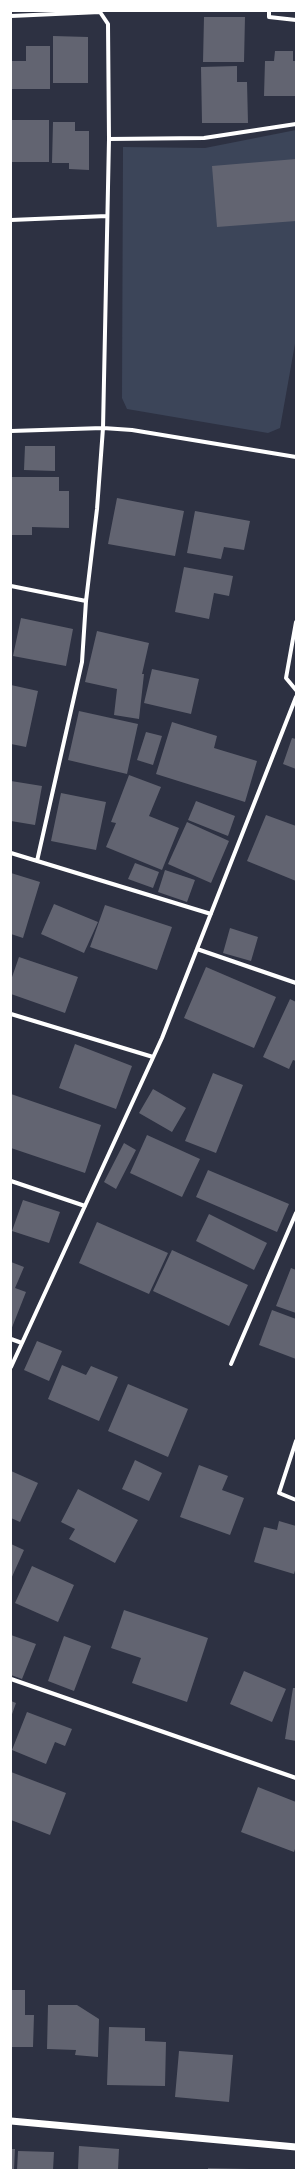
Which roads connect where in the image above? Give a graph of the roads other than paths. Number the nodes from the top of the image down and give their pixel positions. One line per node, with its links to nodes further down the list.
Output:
1 (269, 11): 3 (street)
2 (11, 16): 5 (street)
3 (296, 20)
4 (296, 124): 5 (street)
5 (109, 139): 6 (street)
6 (107, 216): 7 (street); 8 (street)
7 (11, 220)
8 (103, 428): 9 (street); 10 (street); 12 (street)
9 (11, 432)
10 (296, 457)
11 (11, 586): 12 (street)
12 (86, 601): 17 (street)
13 (296, 622): 14 (street)
14 (296, 690)
15 (296, 697): 18 (street)
16 (11, 853): 17 (street)
17 (37, 861): 18 (street)
18 (211, 914): 19 (street)
19 (197, 949): 20 (street); 22 (street)
20 (296, 983)
21 (11, 1014): 22 (street)
22 (153, 1057): 24 (street)
23 (11, 1181): 24 (street)
24 (85, 1206): 27 (street)
25 (296, 1213): 28 (street)
26 (11, 1339): 27 (street)
27 (22, 1343): 29 (street)
28 (231, 1364)
29 (11, 1367)
30 (296, 1441): 31 (street)
31 (296, 1500)
32 (11, 1680): 33 (street)
33 (296, 1778)
34 (11, 2121): 35 (street)
35 (296, 2147)

